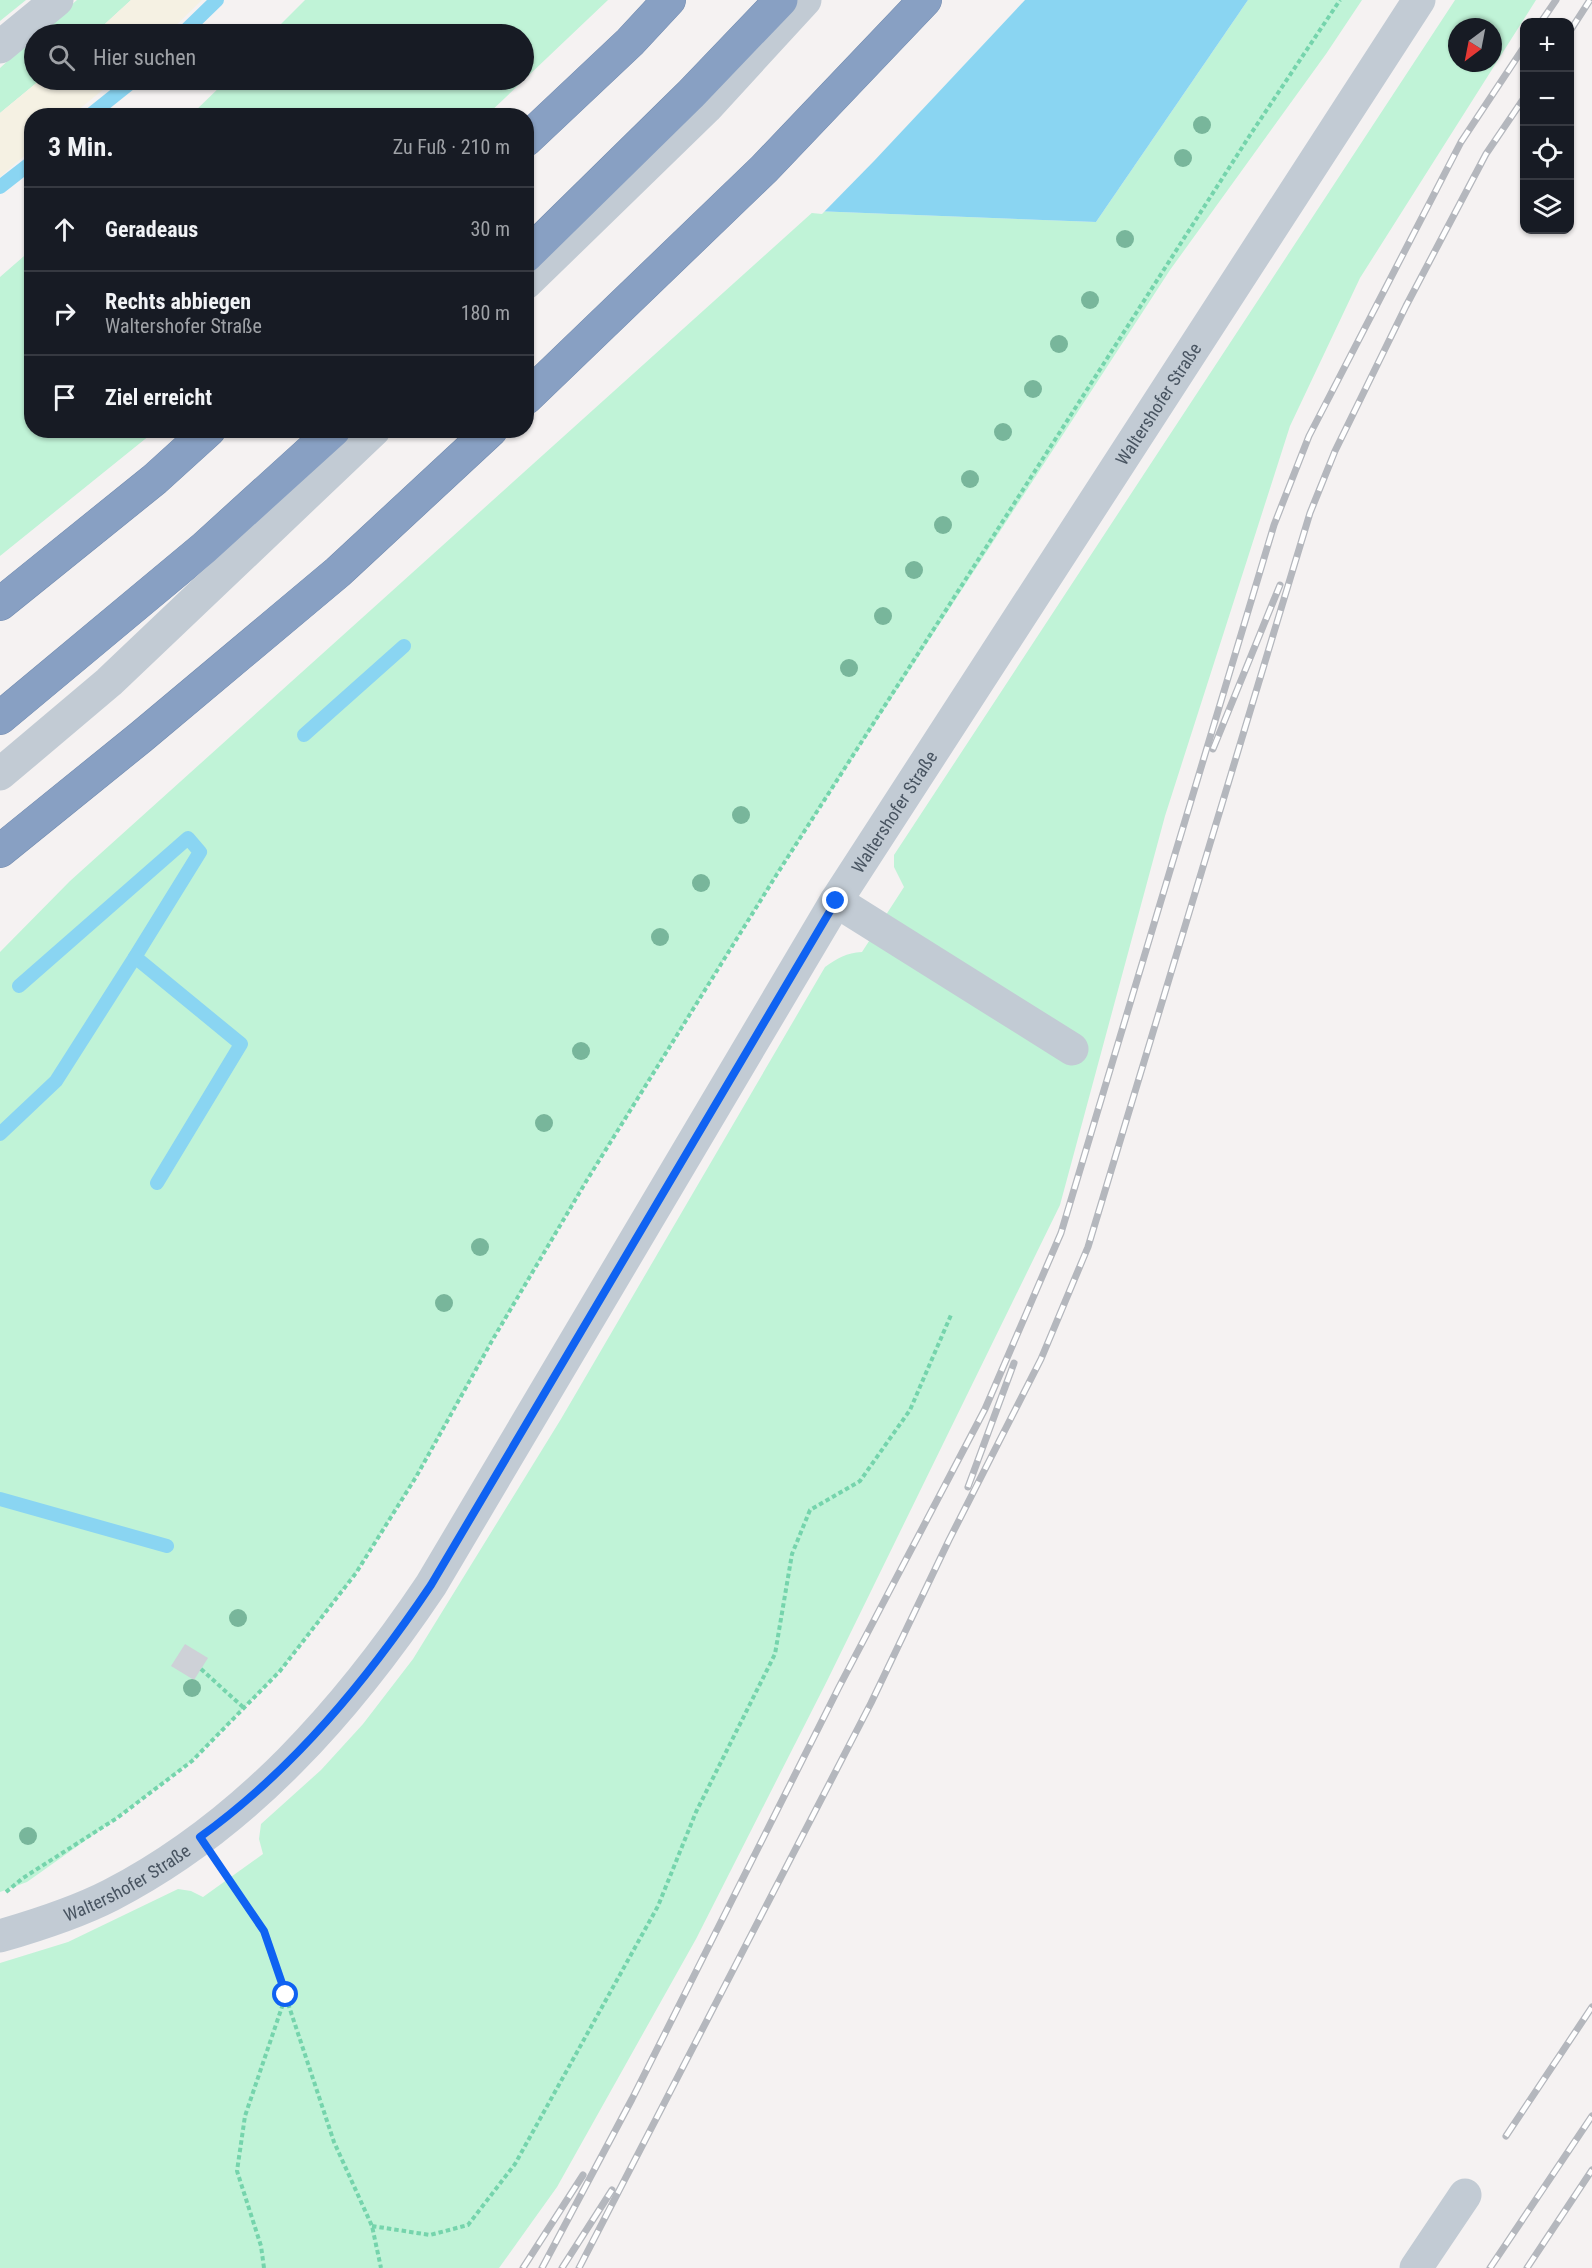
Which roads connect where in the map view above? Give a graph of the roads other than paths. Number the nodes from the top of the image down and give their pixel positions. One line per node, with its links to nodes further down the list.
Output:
1 (57, 0): 7 (street)
2 (669, 0): 10 (highway)
3 (781, 0): 11 (highway)
4 (806, 0): 12 (street)
5 (925, 0): 13 (highway)
6 (1419, 0): 22 (street, Waltershofer Straße)
7 (28, 24)
8 (24, 27): 9 (street)
9 (0, 47)
10 (534, 132)
11 (534, 248)
12 (534, 275)
13 (534, 390)
14 (200, 438): 18 (highway)
15 (325, 438): 19 (highway)
16 (366, 438): 20 (street)
17 (482, 438): 21 (highway)
18 (0, 604)
19 (0, 718)
20 (0, 774)
21 (0, 851)
22 (836, 901): 23 (street); 24 (street, Waltershofer Straße)
23 (1072, 1049)
24 (0, 1936)
25 (1465, 2195): 26 (street)
26 (1416, 2268)

